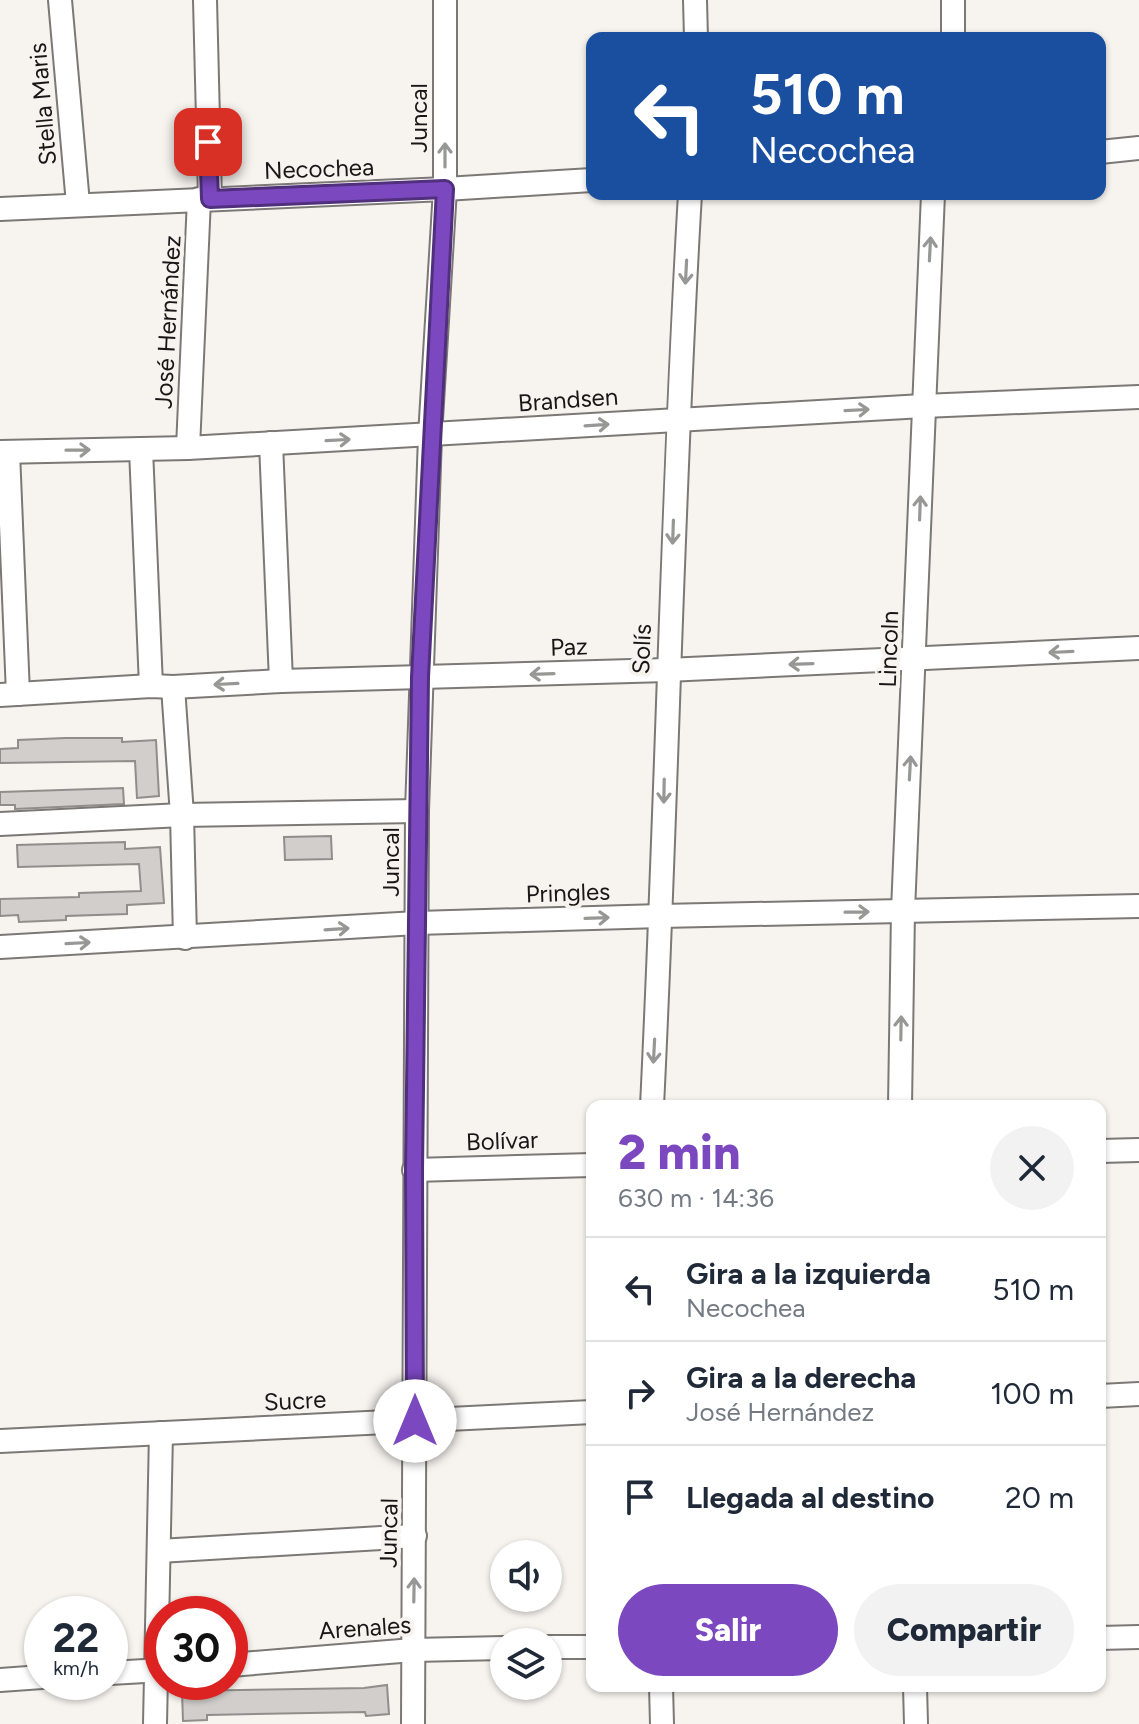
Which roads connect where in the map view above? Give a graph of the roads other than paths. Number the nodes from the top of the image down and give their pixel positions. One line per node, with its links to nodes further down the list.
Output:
1 (60, 0): 15 (street, Stella Maris)
2 (205, 0): 12 (street, José Hernández)
3 (445, 0): 11 (street, Juncal, one-way to 3)
4 (695, 0): 6 (street)
5 (953, 0): 7 (street)
6 (696, 32)
7 (953, 32)
8 (1139, 148): 9 (street)
9 (1106, 151)
10 (586, 180): 11 (street, Necochea)
11 (445, 189): 12 (street, Necochea); 20 (street, Juncal)
12 (204, 199): 15 (street, Necochea); 22 (street, José Hernández)
13 (690, 200): 19 (street, Solís, one-way to 19)
14 (933, 200): 18 (street, Lincoln, one-way to 14)
15 (78, 204): 16 (street, Necochea)
16 (0, 209)
17 (1139, 397): 18 (street, Brandsen)
18 (923, 406): 19 (street, Brandsen, one-way to 18); 26 (street, Lincoln, one-way to 18)
19 (677, 419): 20 (street, Brandsen, one-way to 19); 27 (street, Solís, one-way to 27)
20 (430, 436): 21 (street, Brandsen, one-way to 20); 28 (street, Juncal)
21 (271, 443): 22 (street, Brandsen); 29 (street)
22 (188, 448): 23 (street, Brandsen)
23 (141, 449): 24 (street, Brandsen, one-way to 23); 30 (street)
24 (4, 452): 31 (street)
25 (1139, 648): 26 (street, Paz, one-way to 26)
26 (915, 660): 27 (street, Paz, one-way to 27); 36 (street, Lincoln, one-way to 26)
27 (667, 670): 28 (street, Paz, one-way to 28); 37 (street, Solís, one-way to 37)
28 (420, 677): 29 (street, Paz); 32 (street, Juncal)
29 (281, 681): 30 (street, Paz, one-way to 30)
30 (162, 686): 31 (street, Paz); 33 (street)
31 (9, 694)
32 (417, 811): 33 (street); 38 (street, Juncal)
33 (182, 815): 34 (street); 39 (street)
34 (0, 824)
35 (1139, 906): 36 (street, Pringles)
36 (903, 911): 37 (street, Pringles, one-way to 36); 42 (street, Lincoln, one-way to 36)
37 (661, 916): 38 (street, Pringles, one-way to 37); 41 (street, Solís, one-way to 41)
38 (417, 923): 39 (street, Pringles, one-way to 38); 46 (street, Juncal)
39 (185, 938): 40 (street, Pringles, one-way to 39)
40 (0, 947)
41 (652, 1100)
42 (900, 1100)
43 (1139, 1150): 44 (street)
44 (1106, 1151)
45 (586, 1165): 46 (street, Bolívar)
46 (414, 1170): 50 (street, Juncal)
47 (1139, 1394): 48 (street)
48 (1106, 1396)
49 (586, 1412): 50 (street, Sucre)
50 (415, 1421): 51 (street, Sucre); 53 (street, Juncal)
51 (161, 1433): 52 (street, Sucre); 54 (street)
52 (0, 1441)
53 (415, 1536): 54 (street); 61 (street, Juncal, one-way to 53)
54 (159, 1551): 55 (street)
55 (159, 1596)
56 (1139, 1637): 57 (street)
57 (1106, 1638)
58 (562, 1647): 59 (street)
59 (586, 1647)
60 (490, 1648): 61 (street, Arenales)
61 (413, 1650): 62 (street, Arenales); 69 (street, Juncal)
62 (248, 1664)
63 (24, 1678): 64 (street)
64 (0, 1680)
65 (661, 1692): 70 (street)
66 (915, 1692): 71 (street)
67 (156, 1700): 68 (street)
68 (155, 1724)
69 (413, 1724)
70 (662, 1724)
71 (916, 1724)

